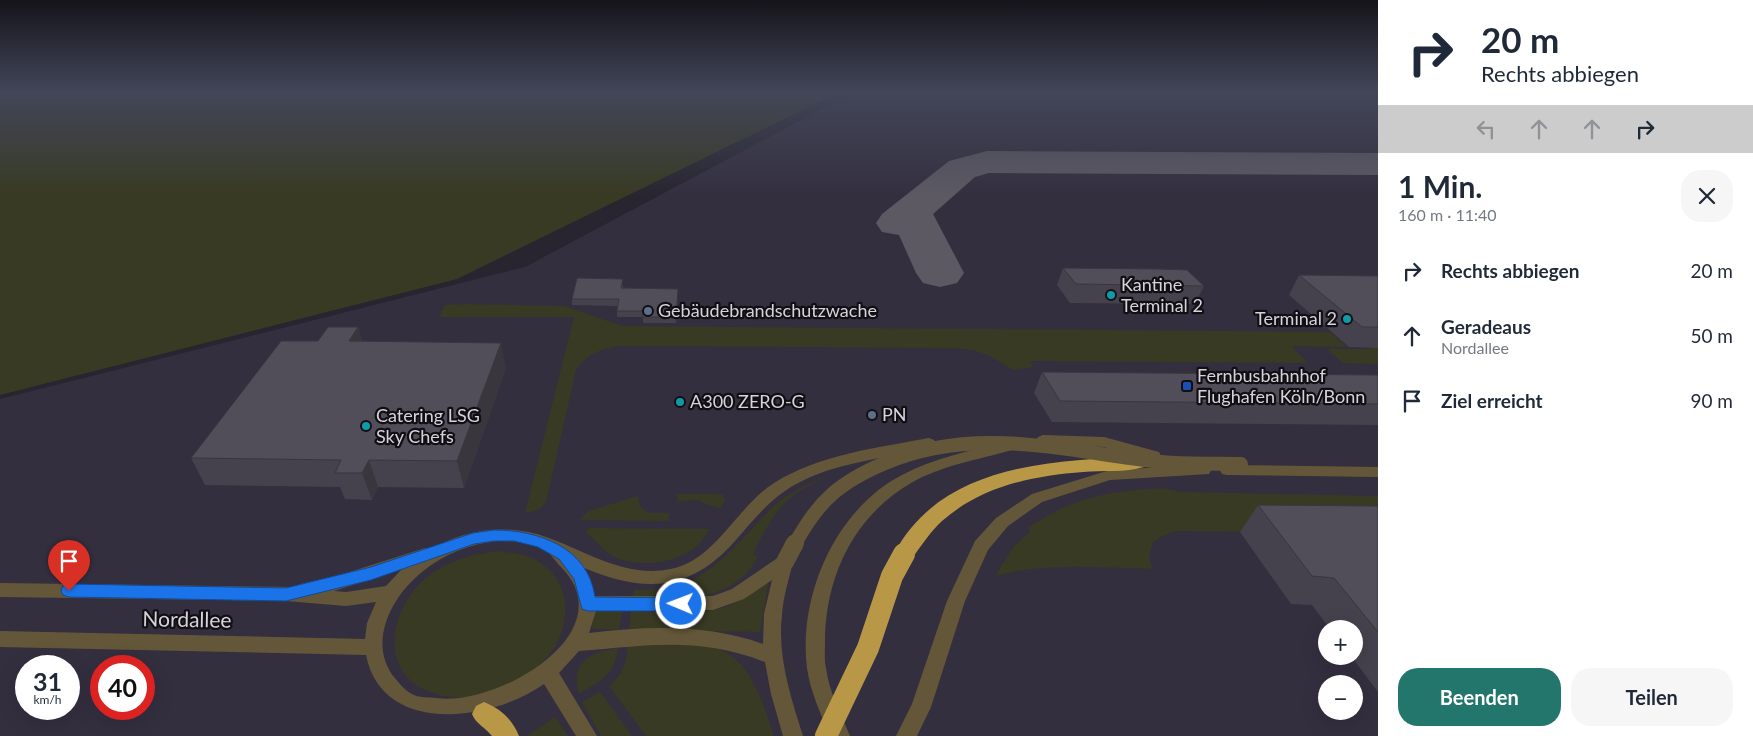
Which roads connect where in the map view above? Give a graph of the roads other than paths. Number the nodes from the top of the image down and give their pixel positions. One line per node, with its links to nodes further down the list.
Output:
1 (1057, 441): 4 (street); 7 (street); 23 (street)
2 (1162, 462): 3 (street, bridge); 8 (street, bridge); 22 (highway, bridge)
3 (1378, 468)
4 (1202, 470): 5 (street); 24 (street)
5 (1378, 472)
6 (453, 545): 7 (street); 10 (street); 11 (street, Nordallee)
7 (552, 547): 12 (street)
8 (784, 562): 12 (street); 16 (street)
9 (0, 590): 11 (street, Nordallee)
10 (391, 593): 11 (street, Nordallee); 15 (street)
11 (286, 594)
12 (588, 604): 14 (street)
13 (0, 639): 15 (street, Nordallee)
14 (579, 643): 16 (street); 17 (street)
15 (373, 647): 18 (street)
16 (774, 656): 21 (street)
17 (552, 679): 18 (street); 20 (street)
18 (484, 714): 19 (highway)
19 (507, 736)
20 (587, 736)
21 (793, 736)
22 (826, 736)
23 (840, 736)
24 (906, 736)

